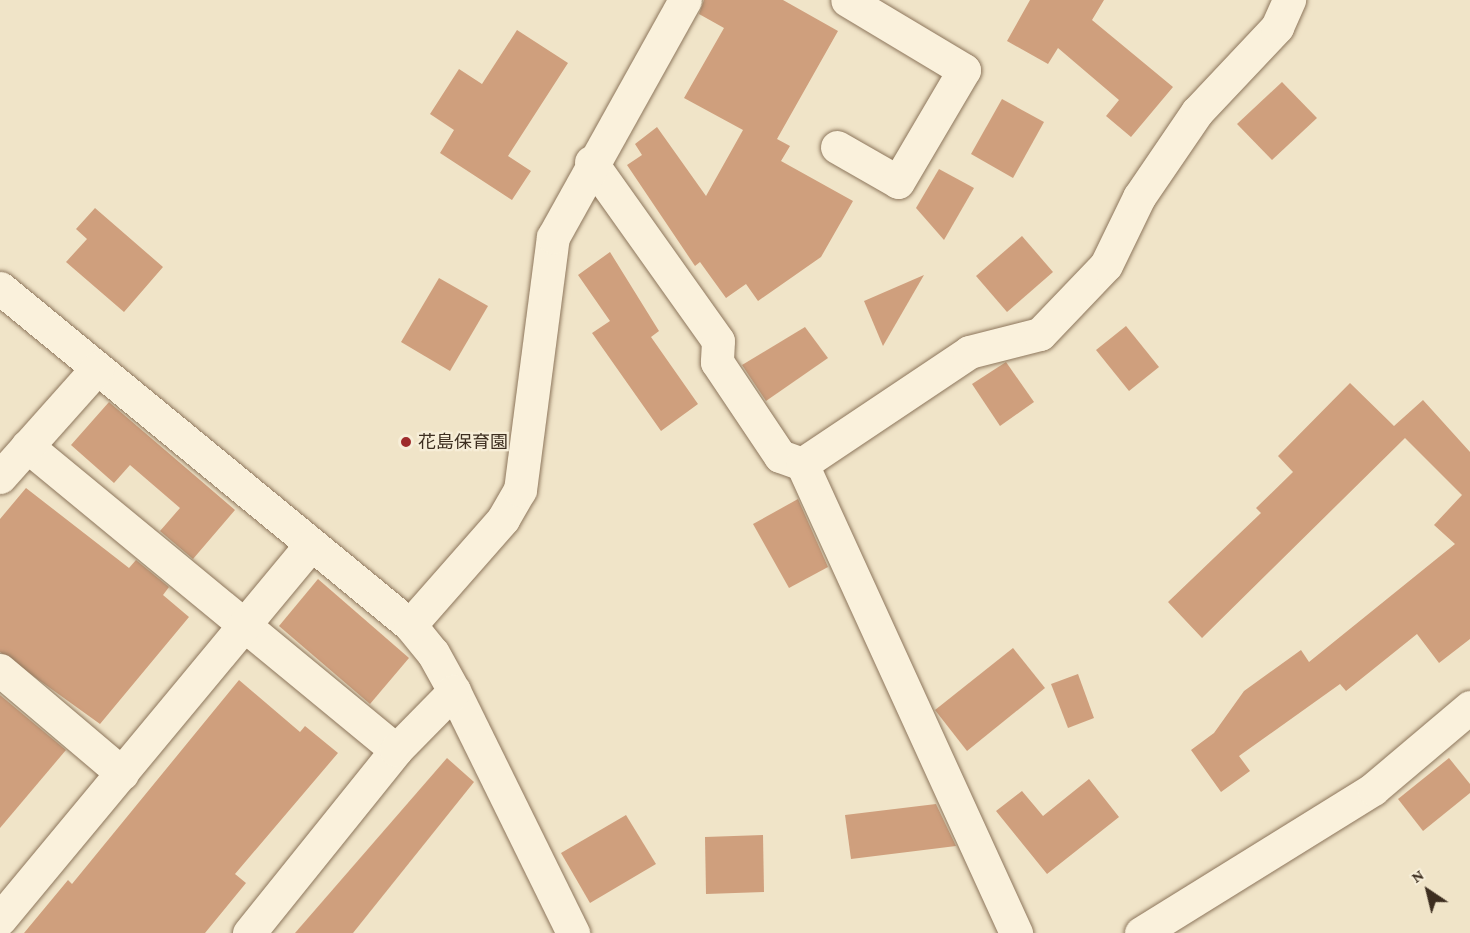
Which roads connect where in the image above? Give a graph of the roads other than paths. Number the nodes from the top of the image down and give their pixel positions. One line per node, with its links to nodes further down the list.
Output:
1 (685, 0): 5 (street)
2 (847, 0): 4 (street)
3 (1289, 0): 9 (street)
4 (837, 147)
5 (591, 162): 9 (street); 13 (street)
6 (0, 288): 7 (street)
7 (97, 369): 8 (street); 11 (street)
8 (27, 446): 10 (street); 12 (street)
9 (802, 464): 22 (street)
10 (0, 477)
11 (310, 546): 12 (street); 13 (street)
12 (244, 625): 17 (street); 18 (street)
13 (410, 625): 15 (street)
14 (0, 669): 18 (street)
15 (454, 691): 17 (street); 21 (street)
16 (1470, 707): 23 (street)
17 (396, 750): 20 (street)
18 (122, 773): 19 (street)
19 (0, 919)
20 (249, 933)
21 (573, 933)
22 (1016, 933)
23 (1141, 933)

